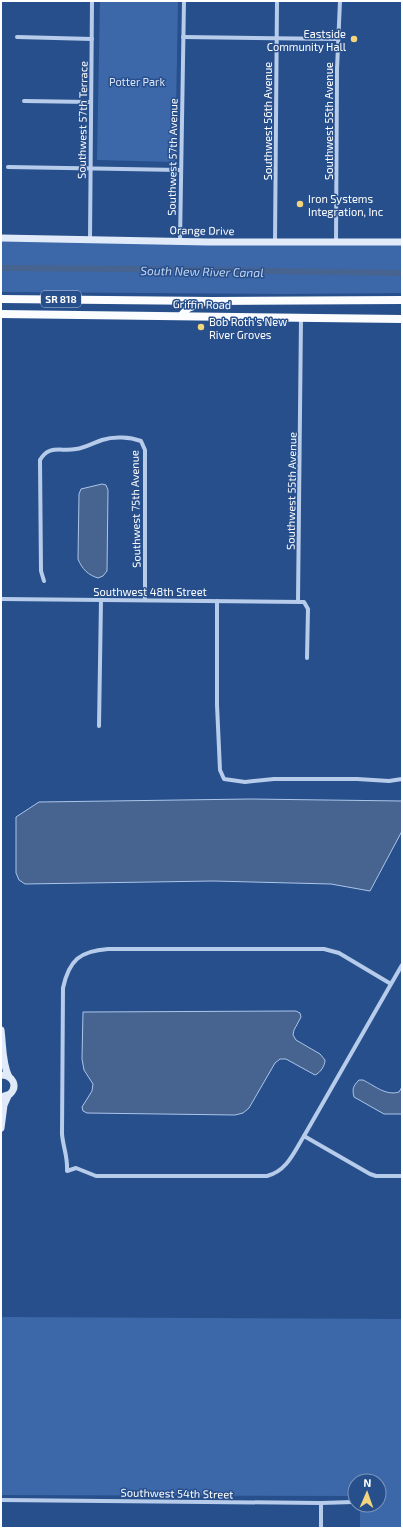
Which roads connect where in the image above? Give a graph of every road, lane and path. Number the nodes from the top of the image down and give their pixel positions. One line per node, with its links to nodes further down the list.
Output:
1 (92, 1): 7 (street, Southwest 57th Terrace)
2 (184, 1): 6 (street, Southwest 57th Avenue)
3 (277, 1): 8 (street, Southwest 56th Avenue)
4 (340, 1): 9 (street, Southwest 55th Avenue)
5 (17, 37): 7 (street)
6 (183, 37): 8 (street); 14 (street, Southwest 57th Avenue)
7 (92, 39): 11 (street, Southwest 57th Terrace)
8 (276, 39): 9 (street); 18 (street, Southwest 56th Avenue)
9 (338, 39): 19 (street, Southwest 55th Avenue)
10 (24, 101): 11 (street)
11 (90, 102): 13 (street, Southwest 57th Terrace)
12 (8, 167): 13 (street)
13 (91, 169): 14 (street); 16 (street, Southwest 57th Terrace)
14 (180, 170): 17 (street, Southwest 57th Avenue)
15 (1, 238): 16 (street, Orange Drive)
16 (90, 239): 17 (street, Orange Drive)
17 (180, 241): 18 (street, Orange Drive)
18 (275, 242): 19 (street, Orange Drive)
19 (336, 242): 20 (street, Orange Drive)
20 (402, 242)
21 (1, 299): 22 (main road, Griffin Road / SR 818)
22 (173, 300): 24 (main road, Griffin Road / SR 818); 26 (main road)
23 (402, 300): 24 (main road, Griffin Road / SR 818)
24 (212, 301): 27 (main road)
25 (1, 314): 26 (main road, Griffin Road / SR 818)
26 (154, 315): 27 (main road, Griffin Road / SR 818)
27 (182, 315): 28 (main road, Griffin Road / SR 818)
28 (301, 317): 29 (main road, Griffin Road / SR 818); 35 (street, Southwest 55th Avenue)
29 (402, 319)
30 (44, 581): 33 (street, Southwest 75th Avenue)
31 (1, 599): 32 (street, Southwest 48th Street)
32 (101, 600): 33 (street, Southwest 48th Street); 37 (street)
33 (145, 600): 34 (street, Southwest 48th Street)
34 (217, 601): 35 (street, Southwest 48th Street); 38 (street)
35 (298, 601): 36 (street)
36 (307, 658)
37 (99, 726)
38 (402, 779)
39 (402, 965): 40 (street)
40 (391, 984): 49 (street); 49 (street)
41 (1, 1030): 42 (street)
42 (2, 1053): 44 (street)
43 (1, 1075): 44 (street)
44 (9, 1077): 45 (street)
45 (4, 1096): 47 (street)
46 (1, 1120): 47 (street)
47 (2, 1123): 48 (street)
48 (1, 1128)
49 (304, 1136): 50 (street)
50 (402, 1176)
51 (1, 1500): 53 (street, Southwest 54th Street)
52 (347, 1502): 53 (street, Southwest 54th Street)
53 (321, 1504): 54 (street)
54 (321, 1528)

